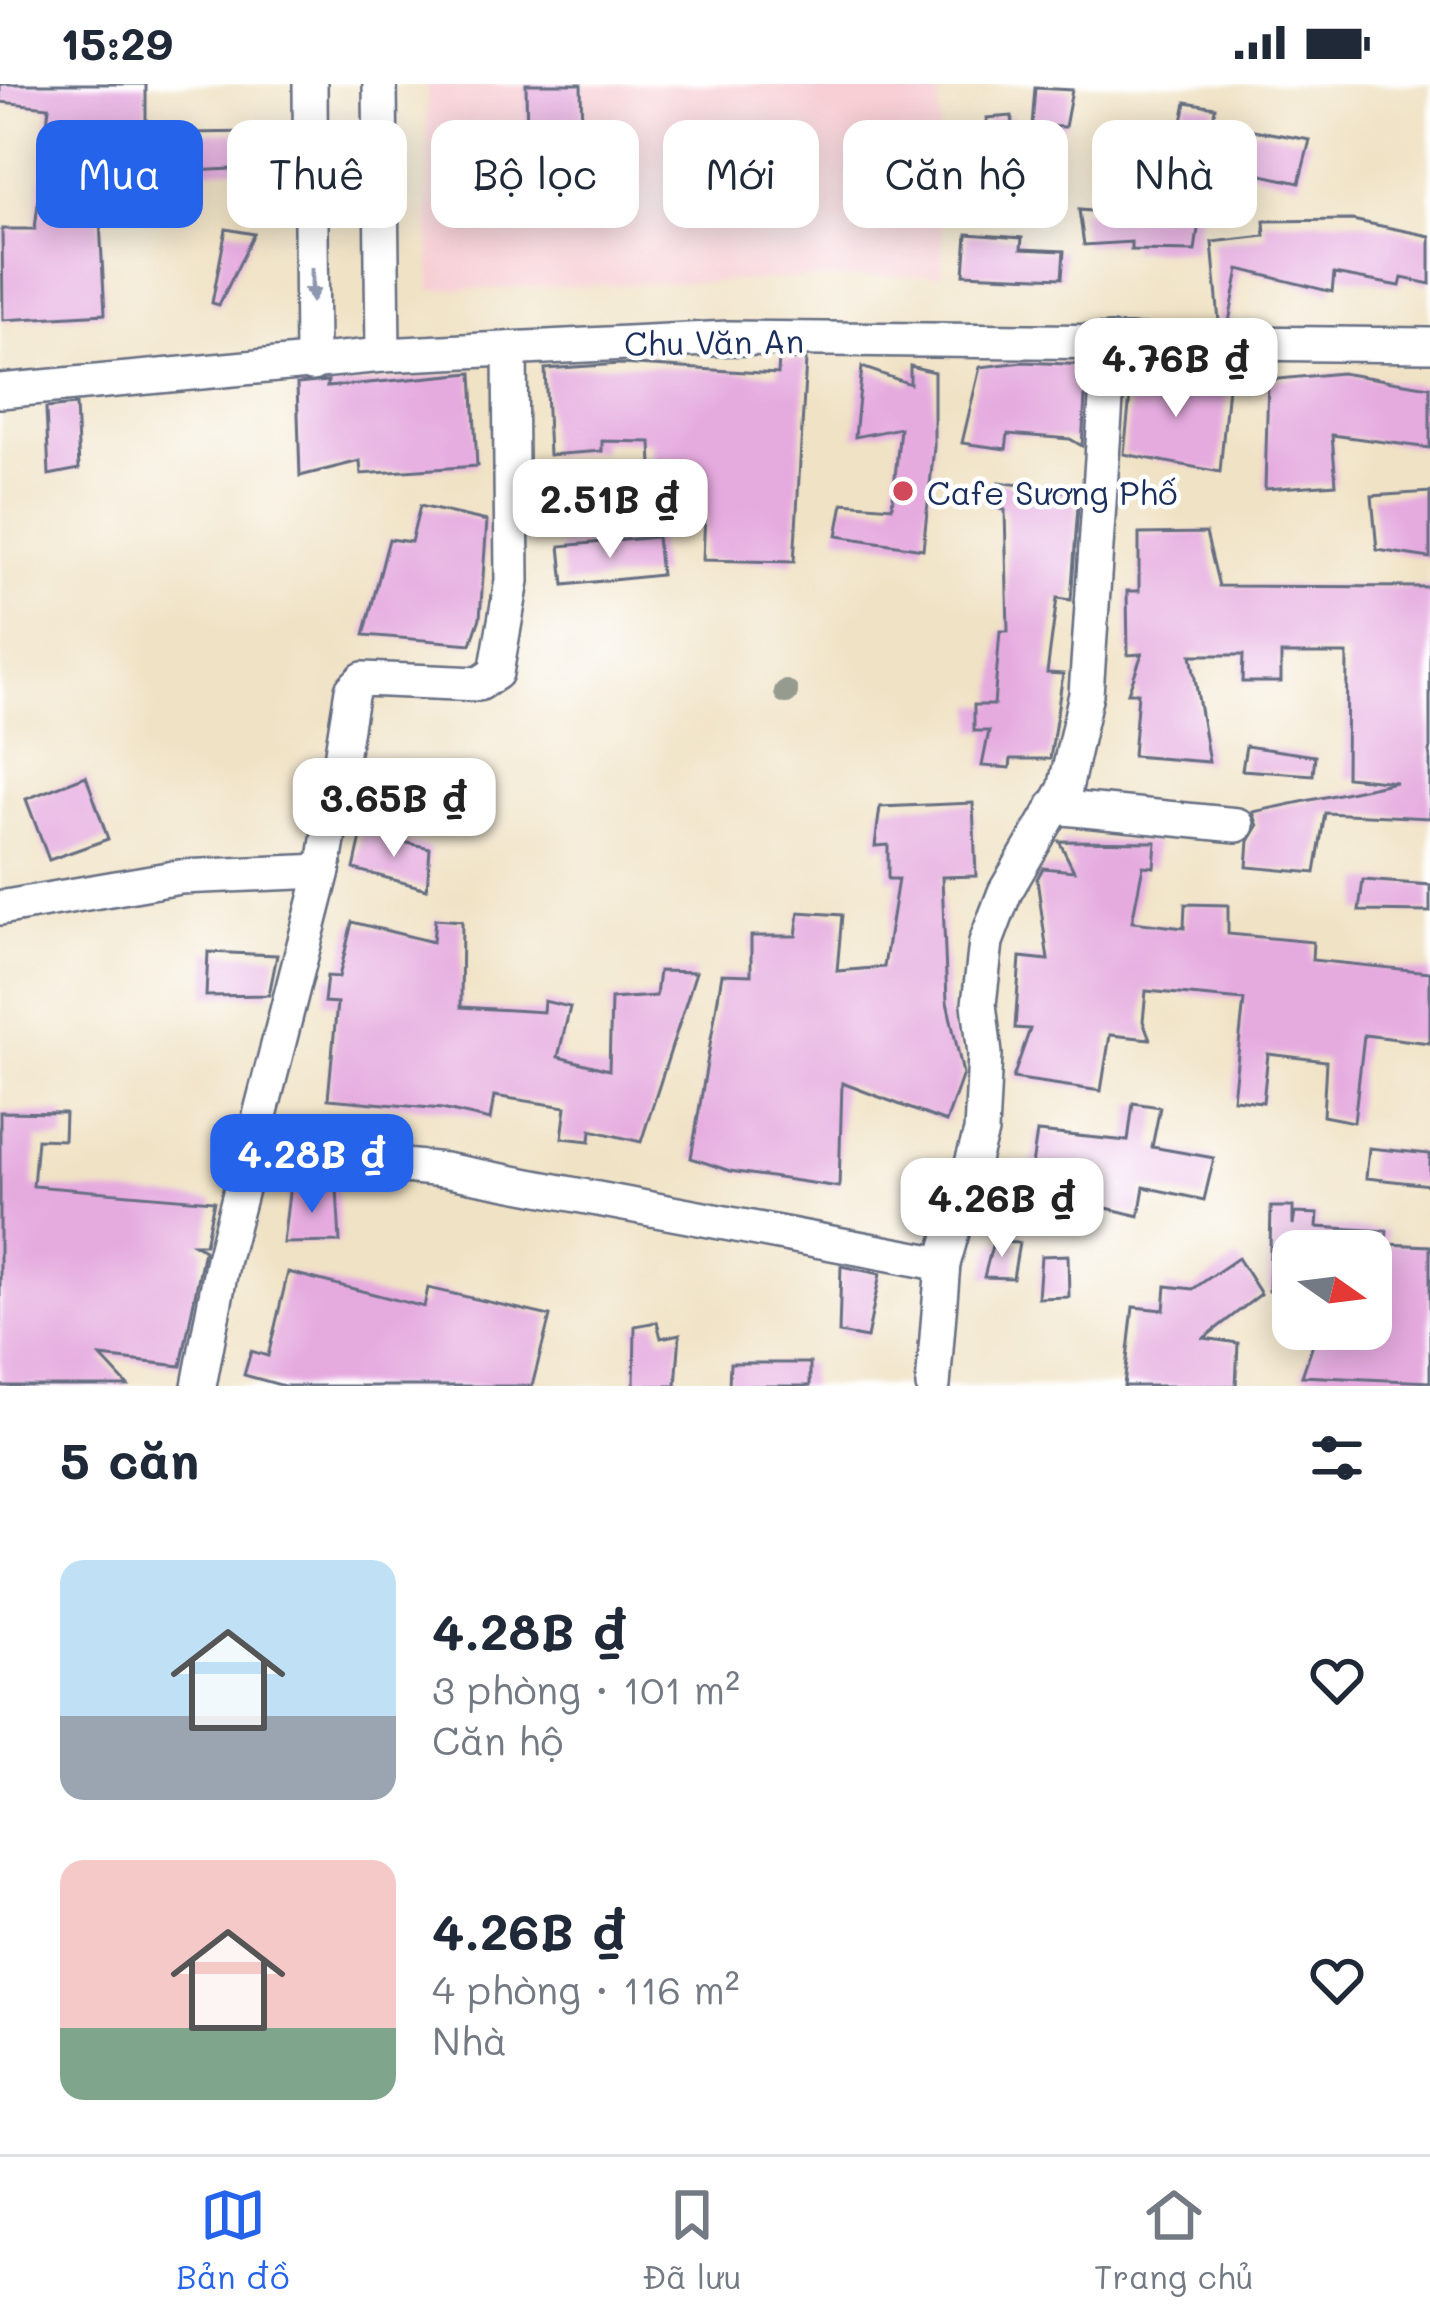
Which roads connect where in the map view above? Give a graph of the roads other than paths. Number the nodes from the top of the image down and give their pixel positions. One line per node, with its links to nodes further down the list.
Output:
1 (310, 84): 7 (street, one-way to 7)
2 (380, 84): 6 (street)
3 (1110, 341): 4 (street, Chu Văn An); 5 (street, Chu Văn An); 9 (street)
4 (1430, 345)
5 (510, 349): 6 (street, Chu Văn An); 11 (street)
6 (383, 356): 7 (street, Chu Văn An)
7 (312, 364): 8 (street, Chu Văn An)
8 (0, 392)
9 (1054, 807): 10 (street); 14 (street)
10 (1237, 825)
11 (323, 871): 12 (street); 13 (street)
12 (0, 908)
13 (254, 1150): 14 (street); 15 (street)
14 (943, 1264): 16 (street)
15 (199, 1386)
16 (932, 1386)

